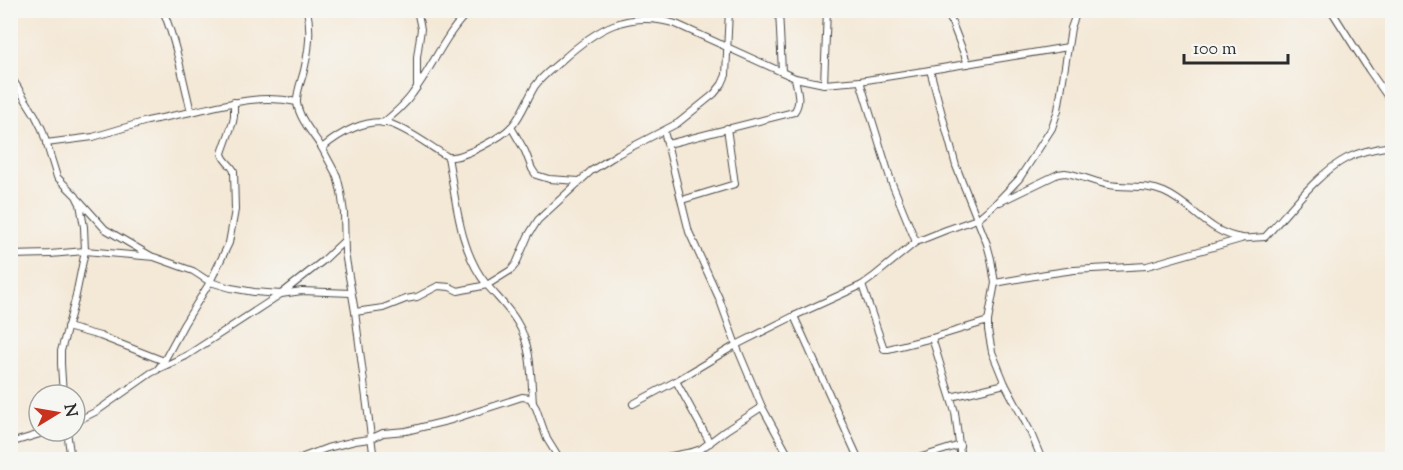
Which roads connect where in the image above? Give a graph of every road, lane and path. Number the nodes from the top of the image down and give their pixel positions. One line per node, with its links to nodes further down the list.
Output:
1 (163, 10): 24 (street)
2 (307, 10): 22 (street)
3 (417, 10): 20 (street)
4 (470, 10): 20 (street)
5 (729, 10): 12 (street)
6 (779, 10): 15 (street)
7 (827, 10): 19 (street)
8 (947, 10): 13 (street)
9 (1079, 10): 11 (street)
10 (1331, 10): 23 (street)
11 (1068, 47): 13 (street); 37 (street)
12 (728, 49): 15 (street); 26 (street); 28 (street)
13 (968, 64): 14 (street)
14 (930, 70): 18 (street); 38 (street)
15 (782, 72): 17 (street)
16 (10, 75): 29 (street)
17 (795, 78): 19 (street); 27 (street)
18 (860, 81): 19 (street); 41 (street)
19 (824, 84)
20 (417, 88): 25 (street)
21 (234, 102): 22 (street); 24 (street); 45 (street)
22 (297, 102): 32 (street)
23 (1392, 102)
24 (191, 112): 29 (street)
25 (382, 123): 32 (street); 33 (street)
26 (511, 127): 33 (street); 34 (street)
27 (728, 128): 30 (street); 36 (street)
28 (664, 131): 30 (street); 34 (street)
29 (46, 143): 35 (street)
30 (668, 144): 36 (street)
31 (1392, 146): 39 (street)
32 (322, 148): 40 (street)
33 (448, 157): 47 (street)
34 (580, 180): 47 (street)
35 (76, 196): 42 (street); 44 (street)
36 (682, 200): 56 (street)
37 (996, 203): 38 (street); 39 (street)
38 (977, 219): 41 (street); 46 (street)
39 (1243, 238): 46 (street)
40 (344, 241): 49 (street); 50 (street)
41 (916, 242): 48 (street)
42 (85, 250): 43 (street); 44 (street); 54 (street)
43 (10, 255)
44 (154, 258): 45 (street)
45 (210, 282): 50 (street); 57 (street)
46 (995, 284): 53 (street)
47 (487, 285): 51 (street); 63 (street)
48 (862, 285): 52 (street); 55 (street)
49 (351, 293): 50 (street); 51 (street)
50 (281, 294): 58 (street)
51 (355, 312): 68 (street)
52 (794, 316): 56 (street); 79 (street)
53 (988, 321): 55 (street); 61 (street)
54 (67, 327): 57 (street); 60 (street)
55 (933, 338): 62 (street)
56 (736, 345): 59 (street); 65 (street)
57 (164, 361): 58 (street)
58 (157, 370): 66 (street)
59 (676, 381): 64 (street); 71 (street)
60 (62, 383)
61 (1005, 384): 62 (street); 82 (street)
62 (951, 398): 72 (street)
63 (533, 404): 68 (street); 76 (street)
64 (633, 404)
65 (762, 407): 71 (street); 78 (street)
66 (87, 416)
67 (27, 438): 69 (street)
68 (370, 439): 74 (street); 75 (street)
69 (10, 443)
70 (68, 443): 73 (street)
71 (710, 443): 77 (street)
72 (960, 445): 80 (street); 81 (street)
73 (70, 459)
74 (295, 459)
75 (374, 459)
76 (560, 459)
77 (651, 459)
78 (791, 459)
79 (859, 459)
80 (912, 459)
81 (961, 459)
82 (1042, 459)

